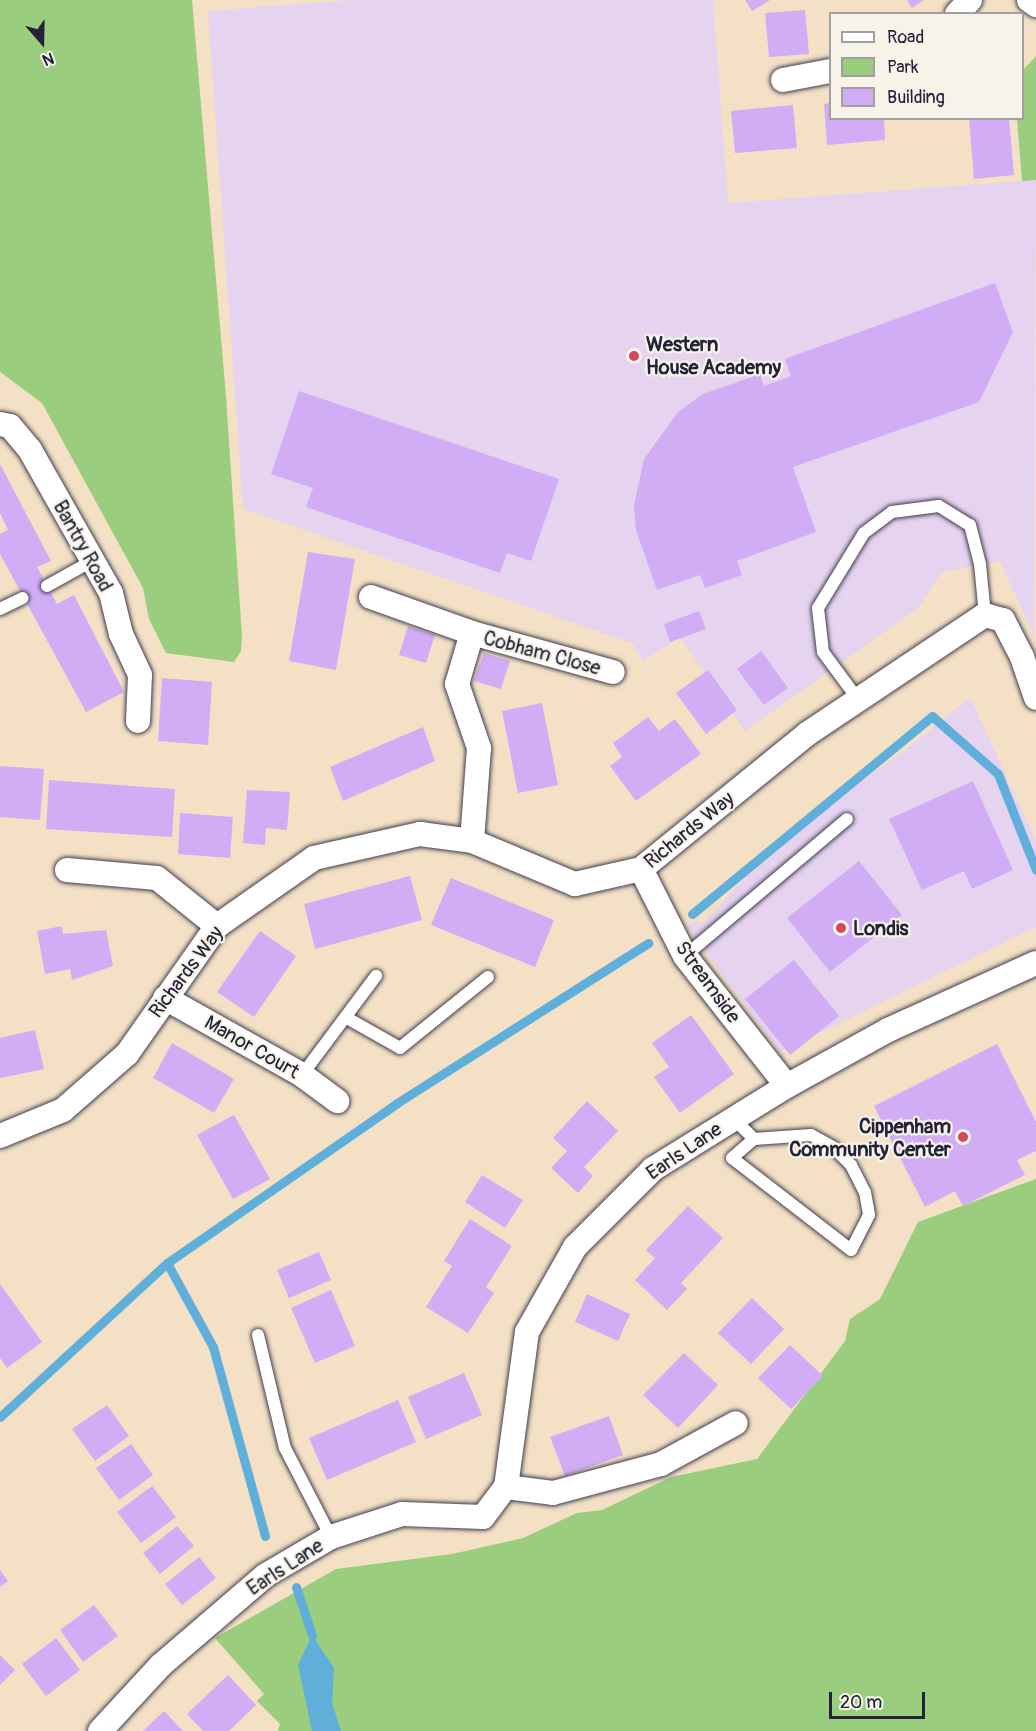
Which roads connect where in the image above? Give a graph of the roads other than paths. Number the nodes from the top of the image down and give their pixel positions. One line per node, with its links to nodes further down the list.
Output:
1 (970, 0): 4 (street)
2 (1029, 0): 3 (street)
3 (1036, 5)
4 (959, 12)
5 (829, 71): 6 (street)
6 (783, 80)
7 (0, 424): 8 (street, Bantry Road)
8 (92, 561): 9 (lane); 18 (street, Bantry Road)
9 (47, 586)
10 (371, 597): 14 (street, Cobham Close)
11 (23, 598): 12 (lane)
12 (0, 609)
13 (985, 615): 16 (street, Richards Way); 16 (lane); 17 (street)
14 (472, 633): 15 (street, Cobham Close); 20 (street, Cobham Close)
15 (613, 672)
16 (857, 698): 21 (street, Richards Way)
17 (1036, 698)
18 (138, 721)
19 (847, 819): 24 (lane)
20 (472, 841): 21 (street, Richards Way); 23 (street, Richards Way)
21 (641, 869): 24 (street, Streamside)
22 (67, 870): 23 (street)
23 (217, 926): 28 (street, Richards Way)
24 (685, 956): 31 (street, Streamside)
25 (1036, 963): 31 (street, Earls Lane)
26 (376, 976): 29 (lane)
27 (488, 977): 29 (lane)
28 (165, 998): 30 (street, Manor Court); 34 (street, Richards Way)
29 (347, 1018): 30 (lane)
30 (302, 1075): 32 (street, Manor Court)
31 (787, 1086): 33 (street, Earls Lane)
32 (337, 1101)
33 (733, 1118): 35 (lane); 38 (street, Earls Lane)
34 (0, 1136)
35 (754, 1139): 35 (lane)
36 (258, 1335): 39 (lane)
37 (736, 1423): 38 (street)
38 (506, 1487): 39 (street, Earls Lane)
39 (331, 1537): 40 (street, Earls Lane)
40 (100, 1731)

